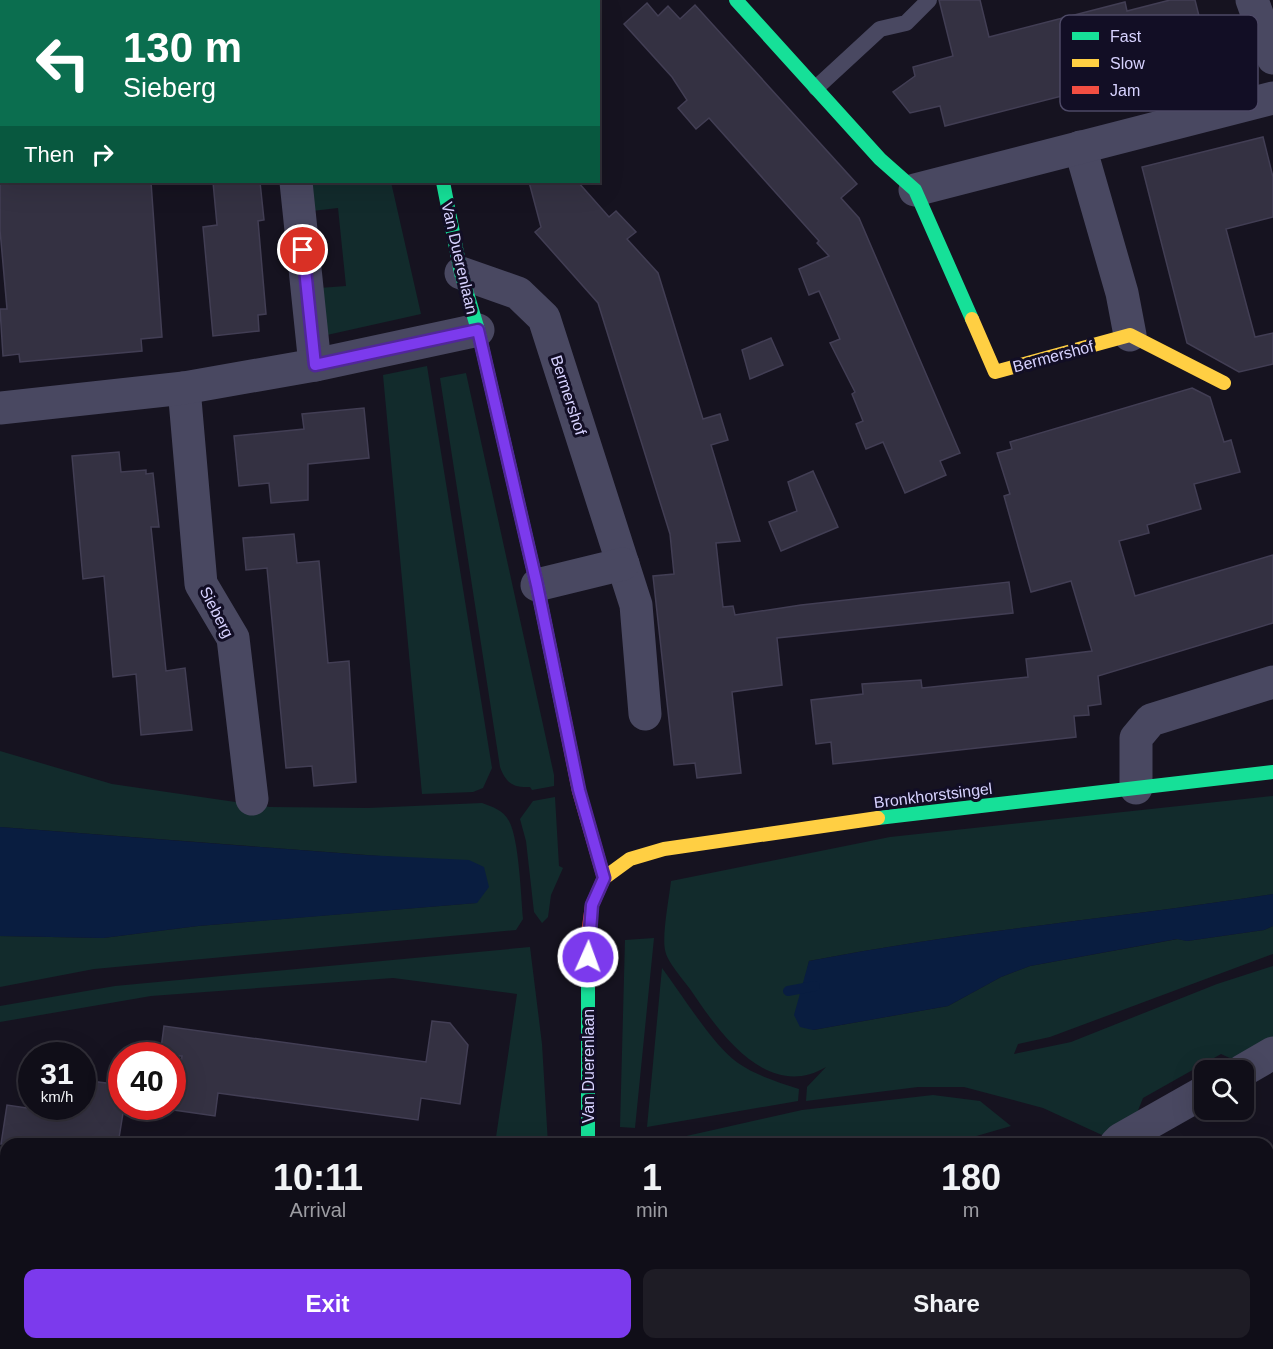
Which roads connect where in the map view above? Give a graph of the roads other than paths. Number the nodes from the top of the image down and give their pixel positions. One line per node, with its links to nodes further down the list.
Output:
1 (736, 0): 7 (street, Bermershof)
2 (929, 0): 7 (lane)
3 (1252, 0): 4 (street)
4 (1257, 15)
5 (1258, 17): 6 (street)
6 (1273, 58)
7 (816, 88): 14 (street, Bermershof)
8 (1273, 98): 9 (street)
9 (1258, 102)
10 (1222, 111): 11 (street)
11 (1080, 147): 14 (street); 17 (street)
12 (296, 183): 18 (street)
13 (443, 183): 15 (street, Van Duerenlaan)
14 (915, 190): 17 (street, Bermershof)
15 (461, 273): 16 (street, Van Duerenlaan); 22 (street, Bermershof)
16 (478, 330): 18 (street); 23 (street, Van Duerenlaan)
17 (1130, 335): 19 (street)
18 (315, 365): 20 (street)
19 (1224, 383)
20 (184, 388): 21 (street); 28 (street, Sieberg)
21 (0, 408)
22 (623, 564): 23 (street); 25 (street, Bermershof)
23 (537, 585): 29 (street, Van Duerenlaan)
24 (1273, 682): 27 (street)
25 (645, 714)
26 (1273, 772): 27 (street, Bronkhorstsingel)
27 (1136, 788): 29 (street, Bronkhorstsingel)
28 (252, 799)
29 (604, 878): 33 (street, Van Duerenlaan)
30 (1273, 1053): 31 (street)
31 (1254, 1064)
32 (1194, 1098): 34 (street)
33 (588, 1138)
34 (1123, 1138)

